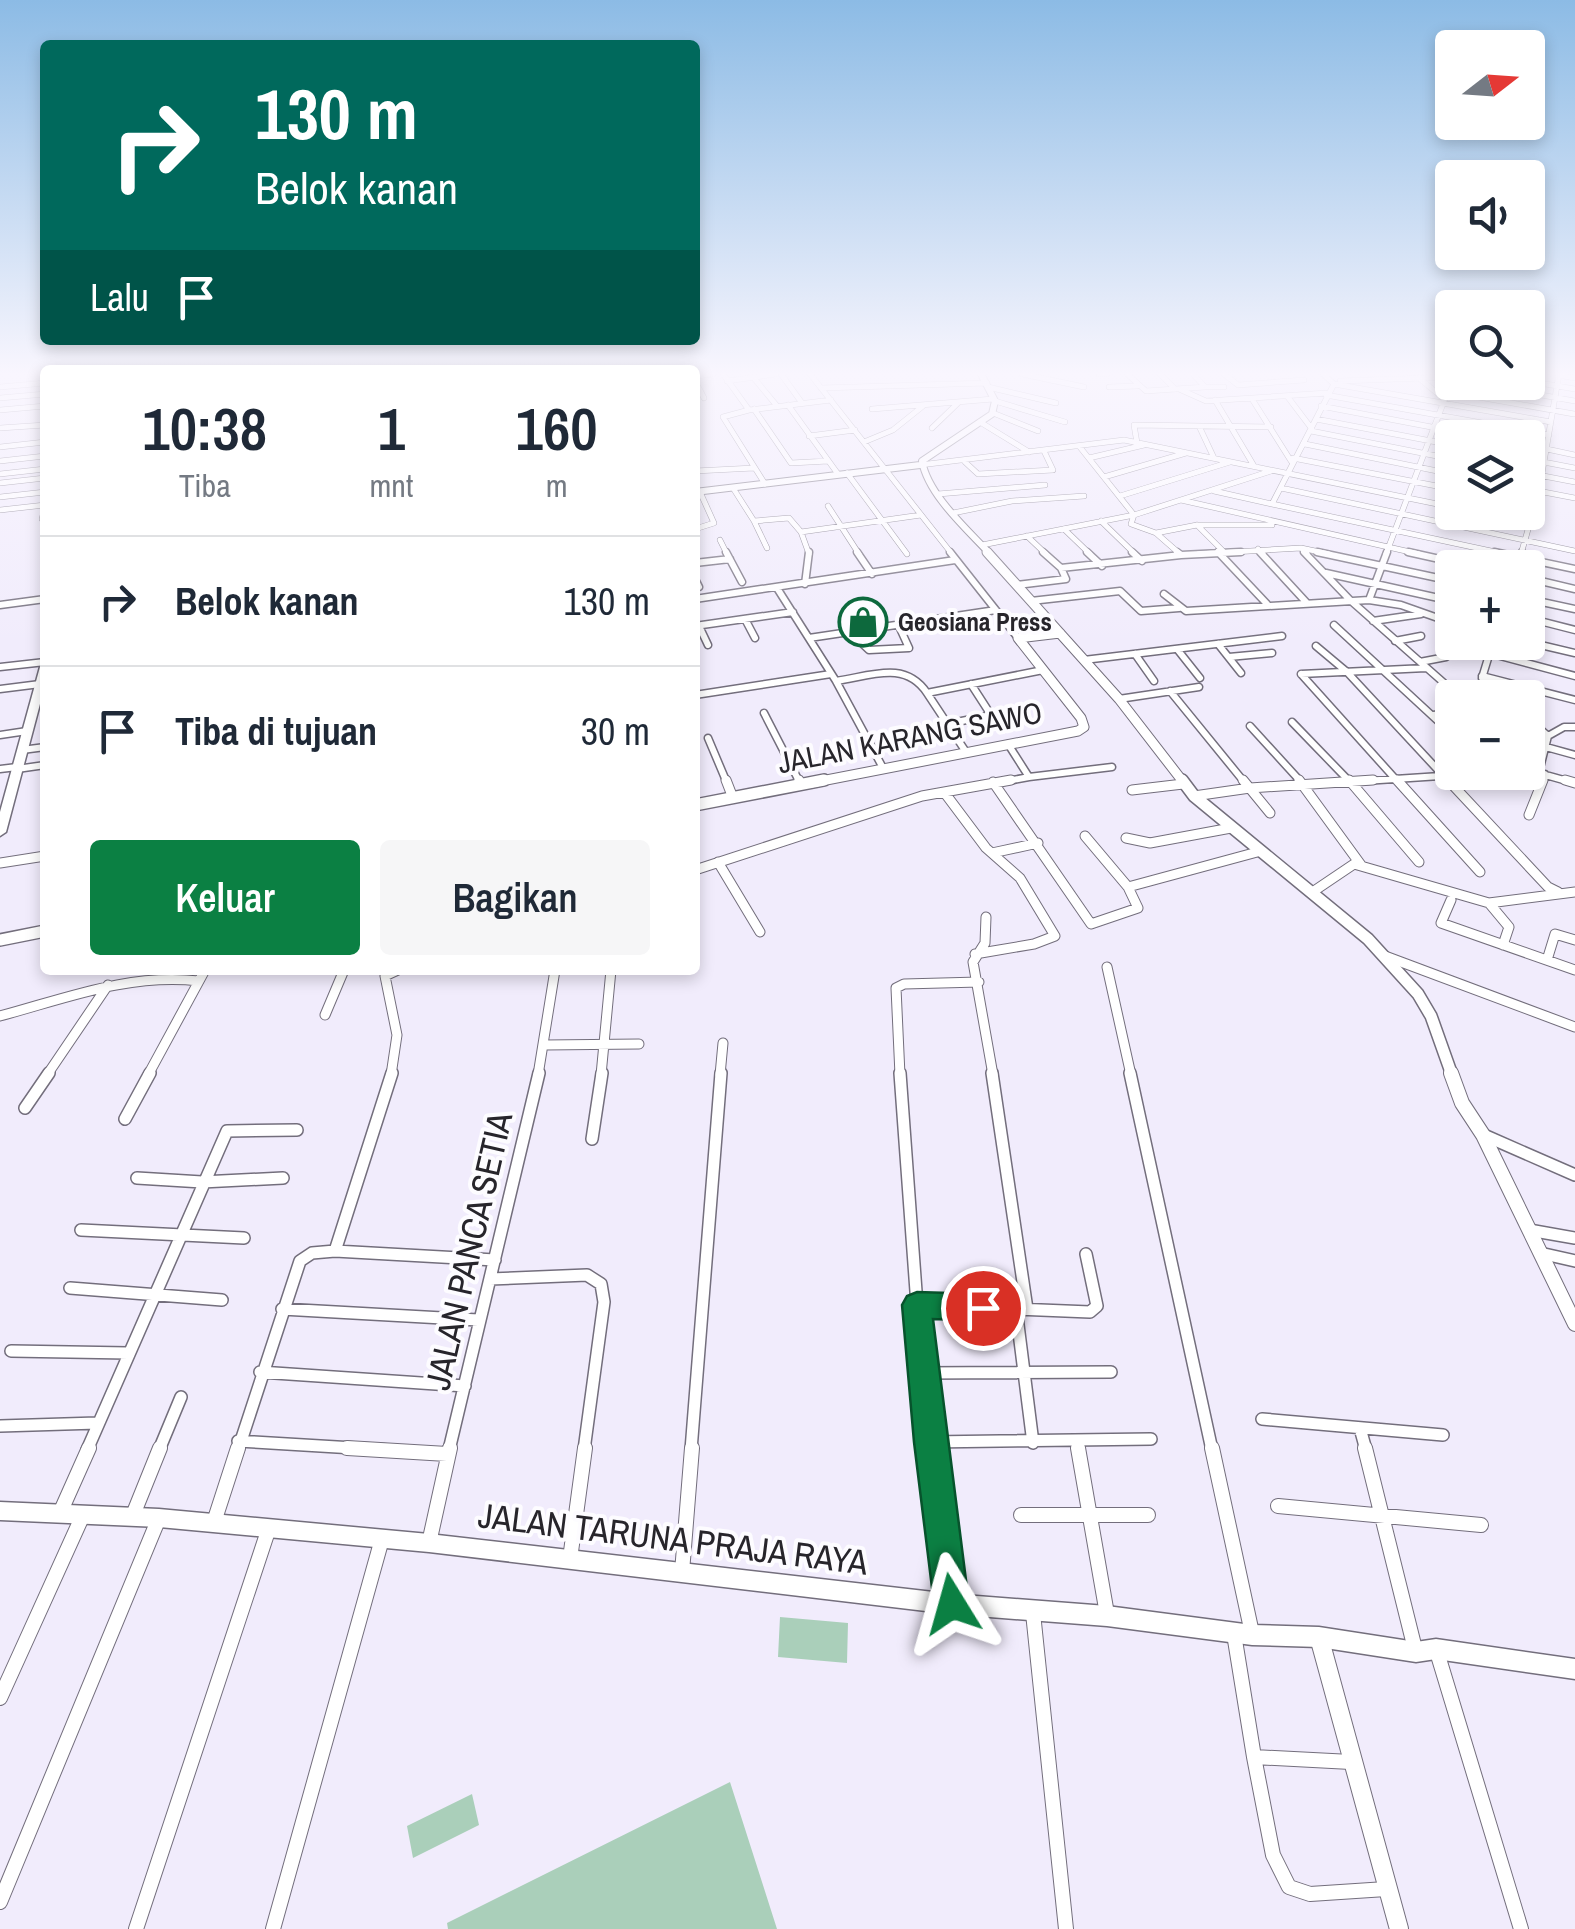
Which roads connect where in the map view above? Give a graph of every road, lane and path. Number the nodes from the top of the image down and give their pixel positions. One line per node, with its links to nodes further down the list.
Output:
1 (752, 464): 17 (street)
2 (831, 464): 26 (street)
3 (881, 464): 18 (street)
4 (920, 464): 18 (street); 43 (street)
5 (966, 464): 24 (street)
6 (1004, 464): 24 (street)
7 (1053, 464): 24 (street)
8 (1094, 464): 28 (street)
9 (1148, 464): 28 (street)
10 (1225, 464): 46 (street)
11 (1243, 464): 16 (street)
12 (1291, 464): 27 (street)
13 (1319, 464): 31 (street)
14 (1402, 464): 19 (street)
15 (1422, 464): 19 (street)
16 (1254, 466): 21 (street)
17 (754, 468): 22 (street); 34 (street)
18 (884, 468): 26 (street); 59 (street)
19 (1421, 468): 23 (street); 31 (street)
20 (40, 470): 25 (street)
21 (1274, 470): 27 (street); 39 (street)
22 (700, 471)
23 (1435, 471)
24 (1013, 472)
25 (0, 474)
26 (842, 474): 34 (street); 63 (street)
27 (1290, 474): 38 (street); 48 (street)
28 (1104, 477): 46 (street)
29 (1545, 477): 32 (street)
30 (40, 479): 33 (street)
31 (1414, 482): 36 (street); 48 (street)
32 (1575, 482)
33 (0, 483)
34 (765, 484): 37 (street)
35 (1045, 485): 43 (street)
36 (1435, 486)
37 (733, 488): 40 (street); 62 (street)
38 (1281, 488): 51 (street); 58 (street)
39 (1211, 490): 50 (street); 51 (street)
40 (700, 492)
41 (1545, 492): 49 (street)
42 (40, 493): 47 (street)
43 (938, 494): 57 (street)
44 (700, 496): 68 (street)
45 (1084, 496): 57 (street)
46 (1120, 496): 60 (street)
47 (4, 497): 56 (street)
48 (1406, 498): 52 (street); 58 (street)
49 (1575, 498)
50 (1181, 500): 60 (street); 66 (street)
51 (1272, 504): 70 (street)
52 (1435, 504)
53 (40, 506): 55 (street)
54 (828, 506): 67 (street)
55 (15, 508): 56 (street); 61 (street)
56 (2, 510)
57 (953, 513): 77 (street)
58 (1400, 514): 70 (street); 76 (street)
59 (920, 515): 63 (street); 90 (street)
60 (1134, 515): 64 (street); 73 (street)
61 (10, 518)
62 (754, 521): 72 (street); 78 (street)
63 (881, 521): 67 (street); 86 (street)
64 (1101, 522): 69 (street); 91 (street)
65 (1197, 524): 66 (street); 73 (street); 84 (street)
66 (1282, 524): 80 (street)
67 (842, 526): 72 (street); 99 (street)
68 (700, 527)
69 (1064, 529): 74 (street); 95 (street)
70 (1394, 530): 80 (street); 82 (street)
71 (1529, 530): 76 (street)
72 (801, 532): 104 (street)
73 (1156, 533): 87 (street)
74 (1027, 536): 77 (street); 96 (street)
75 (720, 540): 88 (street)
76 (1526, 540): 83 (street); 85 (street)
77 (982, 545): 105 (street)
78 (767, 548)
79 (1301, 548): 81 (street); 94 (street); 98 (street)
80 (1388, 548): 89 (street); 94 (street)
81 (1258, 550): 84 (street); 115 (street)
82 (1487, 550)
83 (1522, 550)
84 (1220, 551): 87 (street); 117 (street)
85 (1575, 551)
86 (907, 554)
87 (1182, 555): 91 (street)
88 (730, 558): 92 (street); 101 (street)
89 (1435, 558)
90 (956, 560): 99 (street); 121 (street)
91 (1142, 561): 95 (street)
92 (700, 562)
93 (1545, 562): 97 (street)
94 (1382, 564): 100 (street); 103 (street)
95 (1102, 566): 96 (street)
96 (1061, 568): 105 (street)
97 (1575, 569)
98 (1324, 572): 103 (street); 112 (street)
99 (872, 574): 104 (street)
100 (1435, 577)
101 (742, 582)
102 (1545, 582): 107 (street)
103 (1375, 583): 109 (street); 113 (street)
104 (806, 584): 106 (street)
105 (1018, 585): 114 (street)
106 (777, 588): 110 (street); 122 (street)
107 (1575, 589)
108 (1164, 594): 119 (street)
109 (1435, 596)
110 (700, 598)
111 (40, 600): 118 (street)
112 (1350, 600): 113 (street); 115 (street); 126 (street)
113 (1368, 600): 123 (street)
114 (1031, 601): 119 (street); 134 (street)
115 (1306, 602): 117 (street)
116 (1545, 603): 120 (street)
117 (1267, 604): 119 (street)
118 (0, 605)
119 (1178, 608)
120 (1575, 609)
121 (996, 610): 128 (street); 139 (street)
122 (794, 612): 125 (street); 138 (street)
123 (1424, 614): 124 (street); 126 (street)
124 (1435, 617)
125 (745, 618): 130 (street); 137 (street)
126 (1373, 621): 140 (street)
127 (1545, 622): 131 (street)
128 (898, 624): 133 (street); 133 (street)
129 (1334, 625): 158 (street)
130 (700, 626)
131 (1575, 630)
132 (700, 631): 142 (street)
133 (850, 632): 138 (street)
134 (1060, 633): 139 (street); 150 (street)
135 (1282, 636): 141 (street)
136 (1421, 636): 140 (street)
137 (755, 638)
138 (809, 638): 163 (street)
139 (1018, 638): 157 (street, JALAN KARANG SAWO)
140 (1395, 641): 155 (street)
141 (1218, 644): 145 (street); 149 (street)
142 (708, 645)
143 (1316, 646): 159 (street)
144 (1545, 646): 147 (street)
145 (1177, 649): 148 (street); 170 (street)
146 (1272, 652): 149 (street)
147 (1575, 653)
148 (1134, 654): 150 (street); 164 (street)
149 (1229, 657): 160 (street)
150 (1084, 660): 173 (street)
151 (1437, 660): 155 (street)
152 (1488, 660): 161 (street)
153 (1516, 660): 162 (street)
154 (40, 664): 156 (street)
155 (1423, 665): 158 (street); 165 (street)
156 (0, 667)
157 (1043, 670): 168 (street); 188 (street, JALAN KARANG SAWO)
158 (1388, 670): 159 (street); 176 (street)
159 (1348, 672): 200 (street); 204 (street)
160 (1241, 673)
161 (1482, 676): 166 (street); 174 (street)
162 (1575, 676)
163 (833, 678): 171 (street); 172 (street); 198 (street)
164 (1154, 680)
165 (1440, 680)
166 (1486, 680)
167 (40, 684): 169 (street); 178 (main road)
168 (971, 684): 171 (street); 180 (street)
169 (0, 689)
170 (1170, 691): 173 (street); 211 (street)
171 (926, 693): 180 (street)
172 (700, 694)
173 (1118, 699): 209 (street)
174 (1575, 700)
175 (764, 713): 208 (street)
176 (1433, 714)
177 (40, 716): 178 (street)
178 (31, 717): 183 (main road)
179 (1292, 722): 205 (street)
180 (947, 724): 192 (street)
181 (1250, 726): 210 (street)
182 (1575, 728): 186 (street)
183 (27, 731): 185 (street); 191 (main road)
184 (1545, 733): 186 (street)
185 (0, 735)
186 (1548, 736): 189 (street)
187 (708, 738): 217 (street)
188 (1008, 744): 192 (street, JALAN KARANG SAWO); 202 (street)
189 (1546, 747): 193 (street); 194 (street)
190 (40, 748): 191 (street)
191 (22, 750): 197 (main road)
192 (966, 752): 198 (street, JALAN KARANG SAWO)
193 (1545, 752)
194 (1575, 755)
195 (40, 766): 197 (street)
196 (1112, 767): 202 (street)
197 (17, 768): 199 (street); 222 (main road)
198 (883, 768): 208 (street, JALAN KARANG SAWO)
199 (0, 769)
200 (1435, 770)
201 (1545, 774): 207 (street)
202 (1029, 777): 206 (street)
203 (1435, 778): 204 (street)
204 (1396, 779): 205 (street); 234 (street)
205 (1349, 780): 210 (street); 230 (street)
206 (993, 782): 215 (street); 225 (street)
207 (1575, 782)
208 (801, 784): 217 (street, JALAN KARANG SAWO)
209 (1183, 784): 212 (street); 216 (street)
210 (1303, 784): 211 (street); 232 (street)
211 (1250, 788): 216 (street); 219 (street)
212 (1132, 790)
213 (1454, 790): 236 (street)
214 (1536, 790): 220 (street)
215 (944, 792): 227 (street); 229 (street)
216 (1194, 796): 221 (street)
217 (733, 798): 218 (street, JALAN KARANG SAWO)
218 (700, 804)
219 (1270, 812)
220 (1529, 816)
221 (1231, 828): 224 (street); 226 (street)
222 (0, 832)
223 (1085, 836): 235 (street)
224 (1126, 838)
225 (1038, 843): 227 (street); 235 (street)
226 (1261, 851): 235 (street); 238 (street)
227 (992, 853): 247 (street)
228 (40, 857): 231 (street)
229 (718, 862): 233 (street); 243 (street)
230 (1418, 862)
231 (0, 863)
232 (1361, 864): 238 (street); 240 (street)
233 (700, 868)
234 (1480, 872)
235 (1128, 888)
236 (1558, 892): 237 (street); 240 (street)
237 (1575, 892)
238 (1312, 893): 248 (street)
239 (1451, 900): 246 (street)
240 (1488, 903): 246 (street)
241 (986, 917): 247 (street)
242 (40, 932): 244 (street)
243 (760, 932)
244 (0, 940)
245 (1575, 940): 249 (street)
246 (1504, 945): 249 (street)
247 (975, 954): 260 (street)
248 (1382, 954): 264 (street); 272 (street)
249 (1547, 960): 251 (street)
250 (1107, 967): 337 (street)
251 (1575, 970)
252 (138, 975): 261 (street)
253 (151, 975): 259 (street)
254 (202, 975): 259 (street)
255 (342, 975): 262 (street)
256 (387, 975): 283 (street)
257 (553, 975): 268 (street, JALAN PANCA SETIA)
258 (611, 975): 266 (street)
259 (199, 980): 270 (street)
260 (979, 982): 292 (street); 294 (street)
261 (108, 985): 263 (street); 269 (street)
262 (325, 1014)
263 (0, 1016)
264 (1575, 1027)
265 (723, 1043): 333 (street)
266 (606, 1044): 267 (street); 268 (street); 273 (street)
267 (639, 1044)
268 (545, 1045): 286 (street, JALAN PANCA SETIA)
269 (25, 1108)
270 (126, 1119)
271 (297, 1130): 277 (street)
272 (1483, 1135): 274 (street); 279 (street)
273 (592, 1139)
274 (1575, 1175)
275 (136, 1178): 277 (street)
276 (282, 1178): 277 (street)
277 (202, 1182): 280 (street)
278 (80, 1230): 280 (street)
279 (1529, 1230): 282 (street); 284 (street)
280 (180, 1233): 281 (street); 290 (street)
281 (244, 1238)
282 (1575, 1238)
283 (335, 1251): 286 (street); 293 (street)
284 (1537, 1252): 287 (street); 295 (street)
285 (1086, 1254): 294 (street)
286 (495, 1260): 288 (street, JALAN PANCA SETIA)
287 (1575, 1261)
288 (490, 1279): 296 (street, JALAN PANCA SETIA); 332 (street)
289 (70, 1288): 290 (street)
290 (153, 1295): 291 (street); 299 (street)
291 (222, 1300)
292 (917, 1305): 294 (street); 302 (street)
293 (282, 1309): 296 (street); 301 (street)
294 (1021, 1309): 300 (street)
295 (1571, 1310): 297 (street)
296 (478, 1320): 304 (street, JALAN PANCA SETIA)
297 (1575, 1324)
298 (11, 1352): 299 (street)
299 (128, 1353): 307 (street)
300 (1024, 1371): 302 (street); 303 (street); 315 (street)
301 (260, 1372): 304 (street); 313 (street)
302 (924, 1372): 314 (street)
303 (1112, 1372)
304 (465, 1386): 316 (street, JALAN PANCA SETIA)
305 (181, 1397): 325 (street)
306 (1262, 1419): 309 (street)
307 (97, 1423): 308 (street); 319 (street)
308 (0, 1426)
309 (1360, 1428): 310 (street); 324 (street)
310 (1443, 1436)
311 (1151, 1439): 312 (street)
312 (1077, 1440): 315 (street); 321 (street)
313 (238, 1441): 316 (street); 327 (street)
314 (930, 1442): 315 (street); 334 (street)
315 (1034, 1443)
316 (447, 1454): 331 (street, JALAN PANCA SETIA)
317 (1278, 1506): 324 (street)
318 (1, 1512): 319 (main road, JALAN TARUNA PRAJA RAYA)
319 (60, 1514): 322 (main road, JALAN TARUNA PRAJA RAYA)
320 (1021, 1515): 321 (street)
321 (1090, 1515): 323 (street); 336 (street)
322 (82, 1516): 325 (main road, JALAN TARUNA PRAJA RAYA); 341 (street)
323 (1148, 1516)
324 (1382, 1516): 328 (street); 339 (street)
325 (131, 1518): 326 (main road, JALAN TARUNA PRAJA RAYA)
326 (158, 1518): 327 (main road, JALAN TARUNA PRAJA RAYA); 345 (street)
327 (213, 1525): 329 (main road, JALAN TARUNA PRAJA RAYA)
328 (1482, 1525)
329 (268, 1531): 330 (main road, JALAN TARUNA PRAJA RAYA); 346 (street)
330 (382, 1538): 331 (main road, JALAN TARUNA PRAJA RAYA); 347 (street)
331 (429, 1542): 332 (main road, JALAN TARUNA PRAJA RAYA)
332 (570, 1559): 333 (main road, JALAN TARUNA PRAJA RAYA)
333 (682, 1572): 334 (main road, JALAN TARUNA PRAJA RAYA)
334 (952, 1604): 335 (main road, JALAN TARUNA PRAJA RAYA)
335 (1032, 1610): 336 (main road, JALAN TARUNA PRAJA RAYA); 348 (street)
336 (1107, 1616): 337 (main road, JALAN TARUNA PRAJA RAYA)
337 (1243, 1635): 338 (main road, JALAN TARUNA PRAJA RAYA); 342 (street)
338 (1320, 1637): 339 (main road, JALAN TARUNA PRAJA RAYA); 343 (street)
339 (1426, 1651): 340 (main road, JALAN TARUNA PRAJA RAYA); 350 (street)
340 (1575, 1669)
341 (0, 1698)
342 (1254, 1757): 343 (street); 344 (street)
343 (1351, 1762): 344 (street)
344 (1388, 1889): 349 (street)
345 (0, 1902)
346 (136, 1929)
347 (273, 1929)
348 (1066, 1929)
349 (1399, 1929)
350 (1522, 1929)

